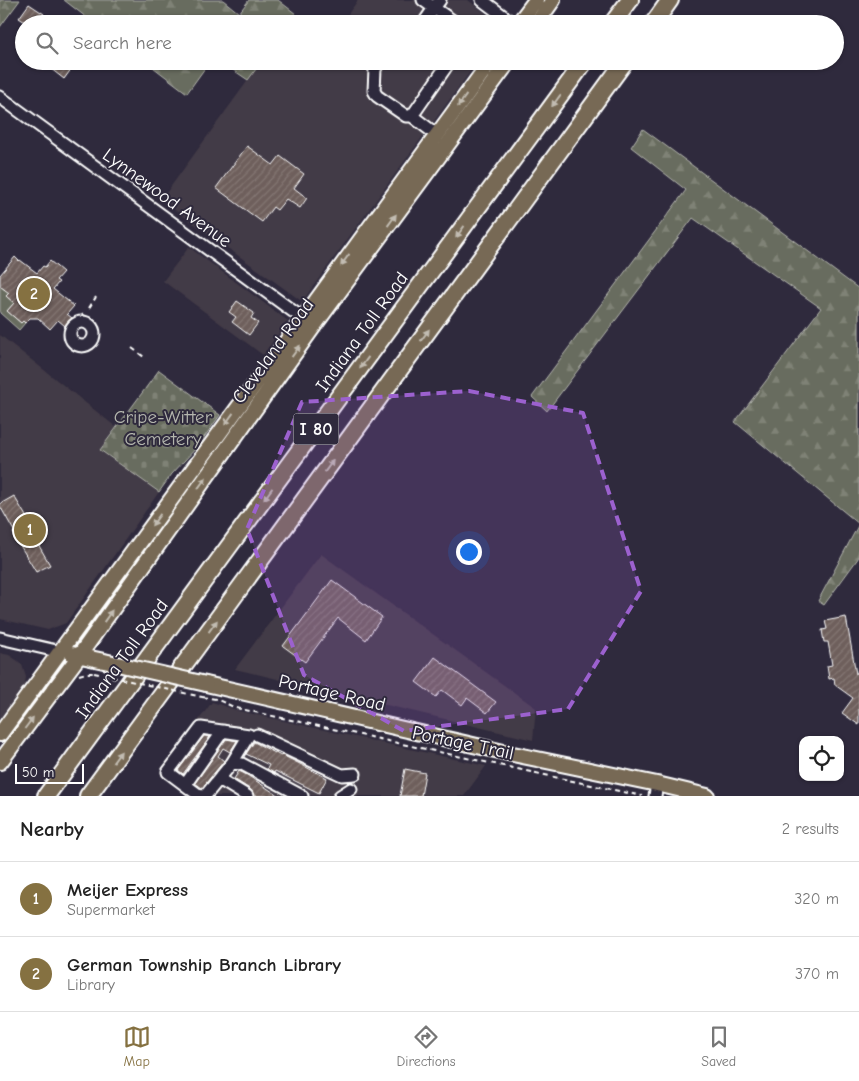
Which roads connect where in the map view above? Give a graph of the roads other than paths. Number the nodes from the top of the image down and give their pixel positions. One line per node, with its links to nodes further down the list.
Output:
1 (423, 0): 7 (street)
2 (482, 0): 10 (street)
3 (536, 0): 11 (main road)
4 (554, 0): 12 (main road)
5 (630, 0): 13 (highway)
6 (670, 0): 14 (highway)
7 (437, 4): 8 (street); 9 (street)
8 (429, 15)
9 (448, 15)
10 (502, 15)
11 (525, 15)
12 (543, 15)
13 (619, 15)
14 (659, 15)
15 (375, 70): 22 (street)
16 (444, 70): 22 (street)
17 (485, 70): 23 (main road, Cleveland Road, one-way to 23)
18 (502, 70): 24 (main road, Cleveland Road, one-way to 18)
19 (578, 70): 38 (highway, Indiana Toll Road / I 80, one-way to 38)
20 (619, 70): 39 (highway, I 80, one-way to 20)
21 (0, 97): 24 (street, Lynnewood Avenue)
22 (412, 116): 23 (street)
23 (438, 135): 24 (main road, Cleveland Road, one-way to 24)
24 (308, 322): 26 (main road, Cleveland Road, one-way to 26); 27 (main road, Cleveland Road, one-way to 24)
25 (0, 638): 26 (street, Portage Road)
26 (61, 652): 27 (main road, Portage Road); 29 (main road, Cleveland Road)
27 (80, 656): 31 (main road, Cleveland Road, one-way to 27); 37 (main road, Portage Road, bridge)
28 (223, 731): 32 (street); 35 (street); 35 (street)
29 (0, 734)
30 (257, 735): 33 (street)
31 (0, 762)
32 (232, 763): 34 (street); 43 (street)
33 (355, 774)
34 (219, 778): 41 (street); 42 (street)
35 (185, 785): 40 (street)
36 (350, 789): 44 (street)
37 (656, 790): 45 (main road, Portage Road)
38 (46, 796)
39 (88, 796)
40 (200, 796)
41 (205, 796)
42 (247, 796)
43 (302, 796)
44 (340, 796)
45 (707, 796)

